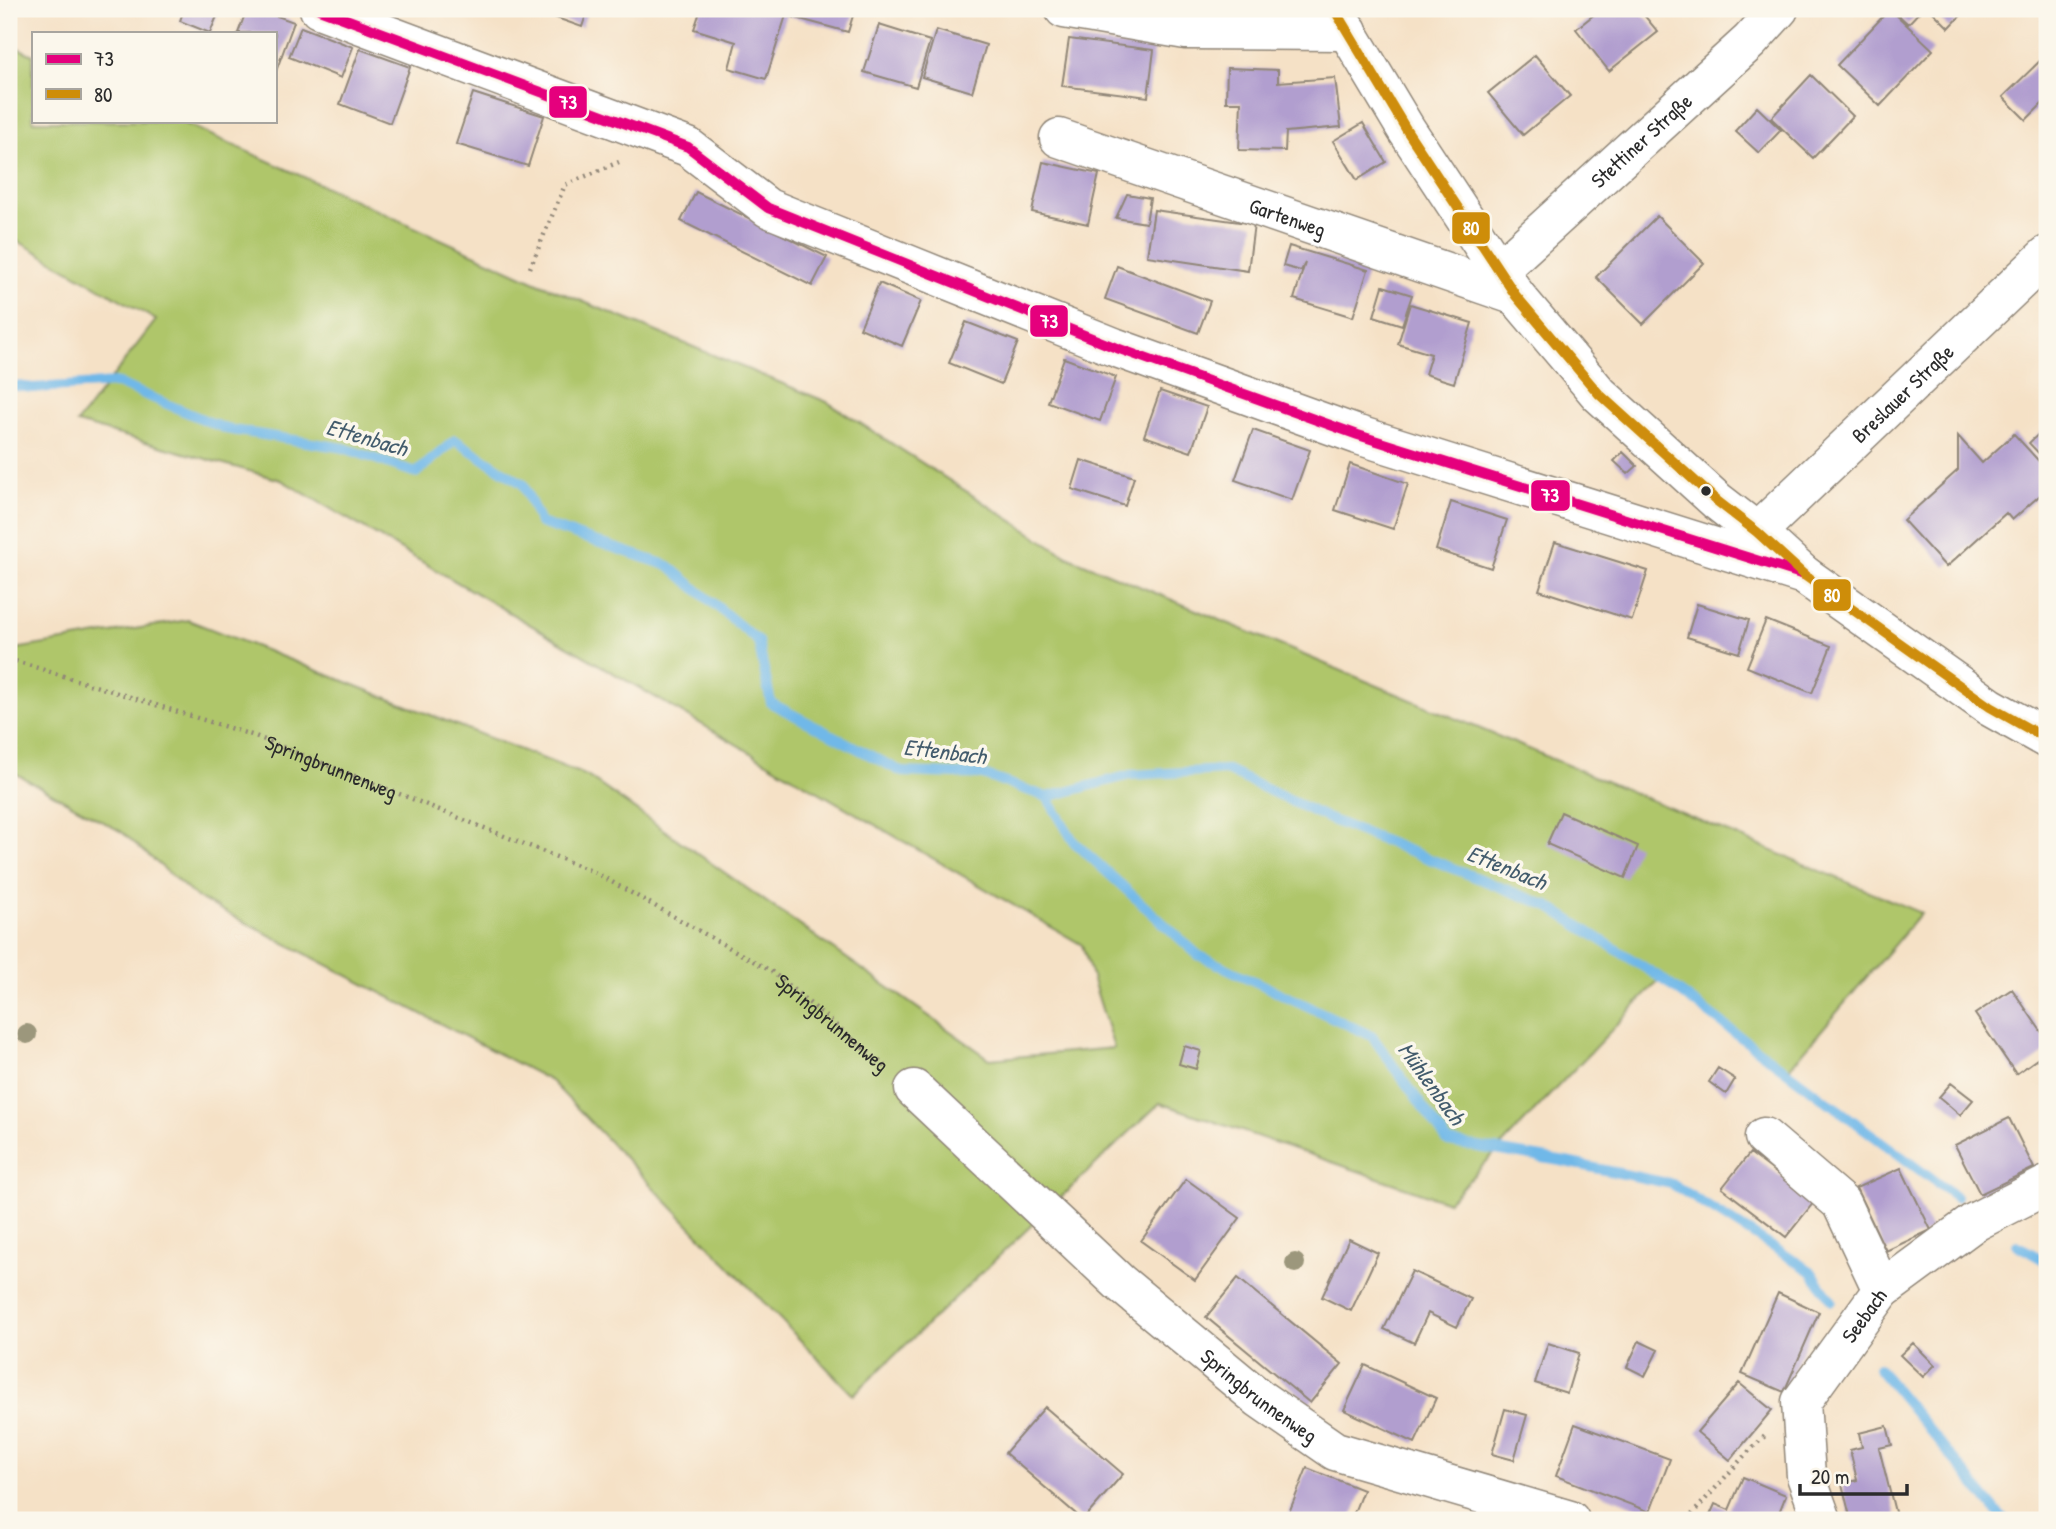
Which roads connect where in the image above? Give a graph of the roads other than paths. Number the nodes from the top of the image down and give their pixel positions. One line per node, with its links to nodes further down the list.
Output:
1 (319, 9): 9 (street)
2 (1063, 9): 4 (street)
3 (1779, 9): 7 (street, Stettiner Straße)
4 (1341, 20): 7 (street)
5 (1059, 138): 7 (street, Gartenweg)
6 (2047, 255): 8 (street, Breslauer Straße)
7 (1508, 283): 8 (street)
8 (1757, 532): 9 (street)
9 (1804, 575): 10 (street)
10 (2047, 739)
11 (914, 1089): 15 (street, Springbrunnenweg)
12 (1764, 1137): 14 (street)
13 (2047, 1185): 14 (street, Seebach)
14 (1882, 1290): 16 (street, Seebach)
15 (1570, 1520)
16 (1822, 1520)

